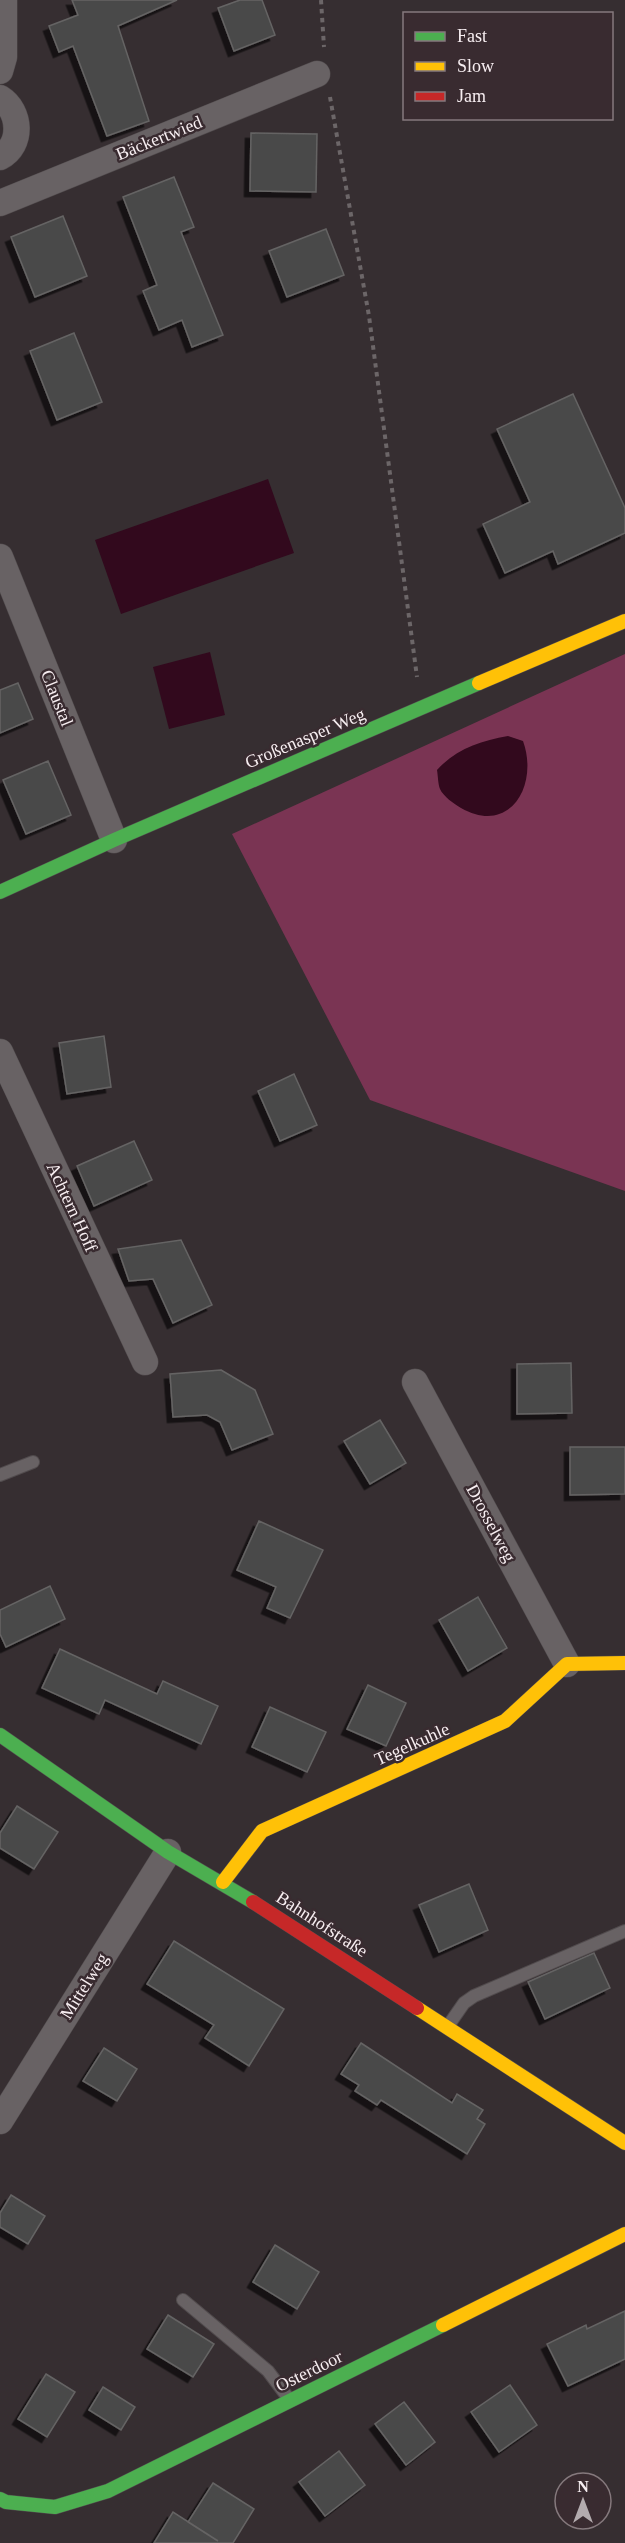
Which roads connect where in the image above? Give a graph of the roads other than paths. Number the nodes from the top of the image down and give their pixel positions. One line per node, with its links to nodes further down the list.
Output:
1 (4, 0): 3 (street)
2 (321, 70): 6 (street, Bäckertwied)
3 (0, 71)
4 (0, 98): 5 (street)
5 (0, 157)
6 (0, 202)
7 (2, 570): 9 (street, Claustal)
8 (625, 621): 9 (street, Großenasper Weg)
9 (114, 840): 10 (street, Großenasper Weg)
10 (0, 892)
11 (0, 1052): 12 (street, Achtern Hoff)
12 (145, 1362)
13 (416, 1382): 17 (street, Drosselweg)
14 (33, 1462): 15 (lane)
15 (0, 1475)
16 (625, 1663): 17 (street)
17 (567, 1664): 20 (street, Tegelkuhle)
18 (0, 1735): 19 (street, Bahnhofstraße)
19 (168, 1852): 20 (street, Bahnhofstraße); 23 (street, Mittelweg)
20 (223, 1882): 22 (street, Bahnhofstraße)
21 (625, 1931): 22 (lane)
22 (447, 2027): 24 (street, Bahnhofstraße)
23 (0, 2121)
24 (625, 2144)
25 (625, 2234): 27 (street, Osterdoor)
26 (183, 2300): 27 (lane)
27 (290, 2401): 28 (street, Osterdoor)
28 (0, 2499)

